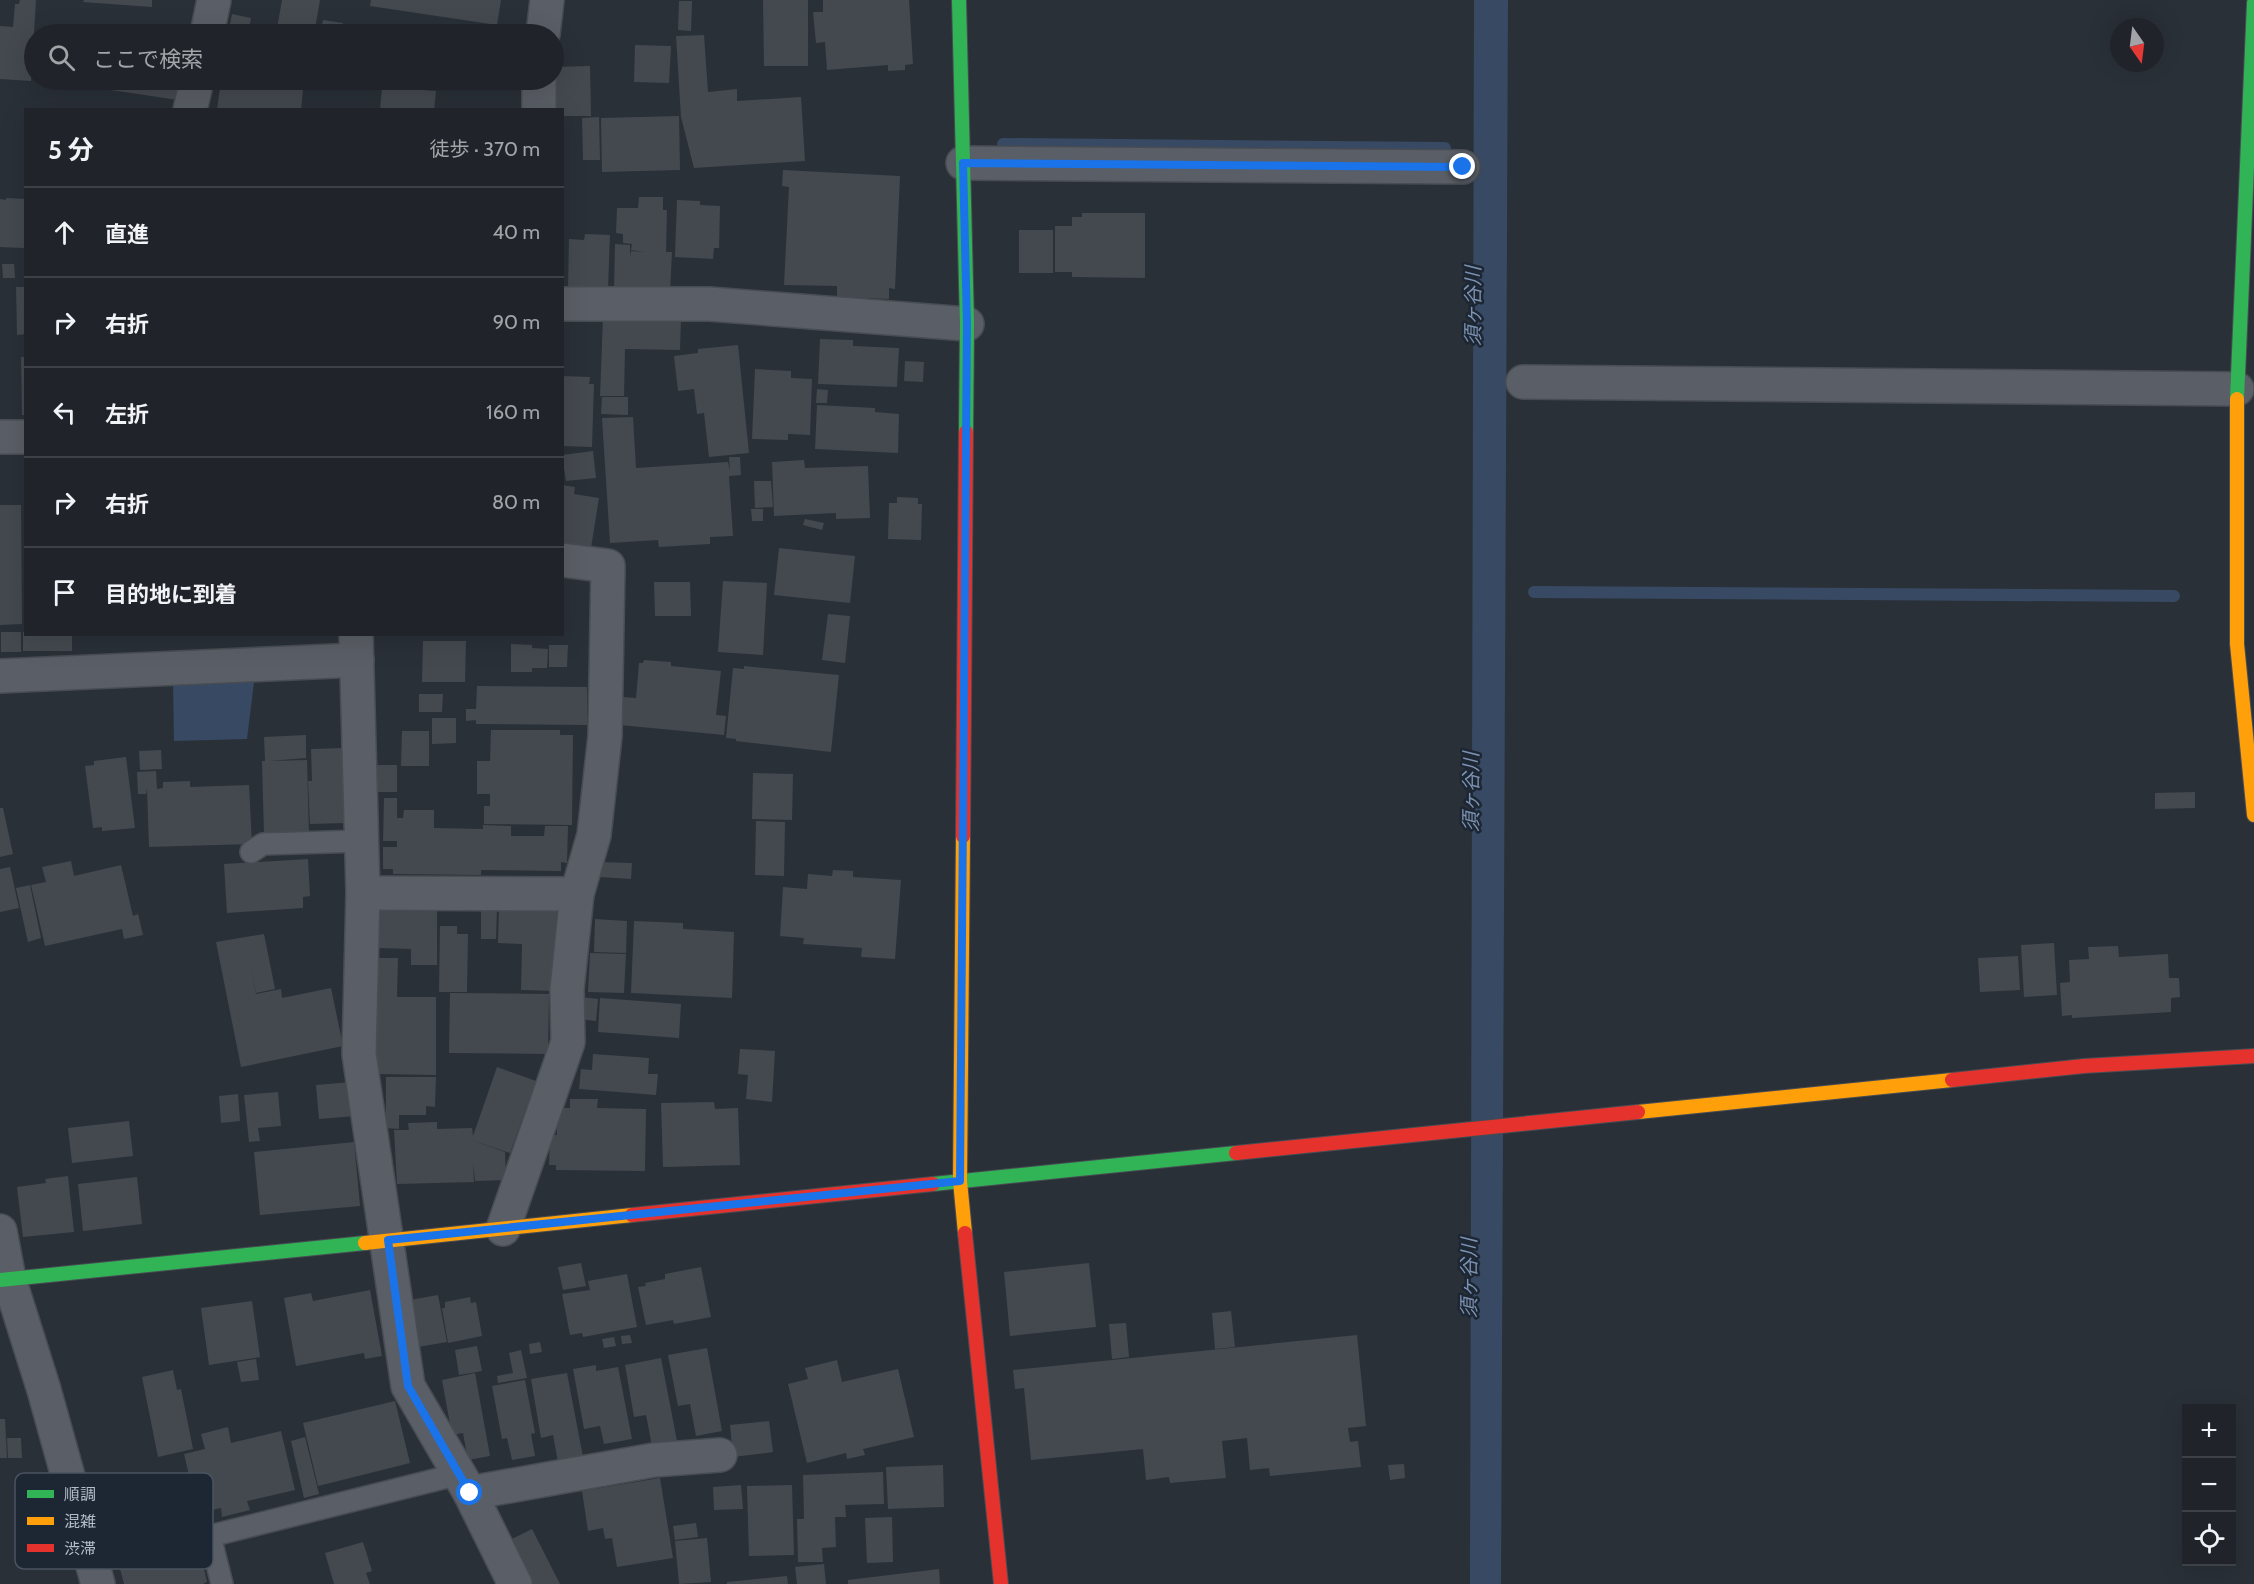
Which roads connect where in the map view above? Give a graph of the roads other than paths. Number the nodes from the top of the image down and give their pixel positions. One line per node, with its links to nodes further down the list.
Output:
1 (214, 0): 5 (street)
2 (547, 0): 6 (street)
3 (959, 0): 11 (street)
4 (2254, 3): 16 (street)
5 (209, 24)
6 (544, 24)
7 (195, 90): 9 (street)
8 (539, 90): 10 (street)
9 (190, 108)
10 (538, 108)
11 (963, 163): 12 (street); 14 (street)
12 (1463, 167)
13 (564, 304): 14 (street)
14 (967, 324): 30 (street)
15 (1523, 382): 16 (street)
16 (2237, 389): 21 (street)
17 (0, 437): 18 (street)
18 (24, 437)
19 (564, 560): 28 (street)
20 (332, 636): 22 (street)
21 (2246, 645): 24 (street)
22 (356, 647): 23 (street); 25 (street)
23 (0, 676)
24 (2254, 815)
25 (362, 841): 26 (lane); 27 (street)
26 (251, 852)
27 (363, 892): 28 (street); 33 (street)
28 (577, 894): 31 (street)
29 (2254, 1056): 30 (street)
30 (960, 1181): 31 (street); 44 (street)
31 (503, 1229): 33 (street)
32 (0, 1231): 34 (street)
33 (388, 1240): 34 (street); 37 (street)
34 (5, 1280): 36 (street)
35 (720, 1455): 37 (street)
36 (67, 1473)
37 (465, 1483): 38 (lane); 43 (street)
38 (213, 1535)
39 (213, 1548): 42 (lane)
40 (94, 1569): 41 (street)
41 (98, 1584)
42 (222, 1584)
43 (515, 1584)
44 (1001, 1584)

